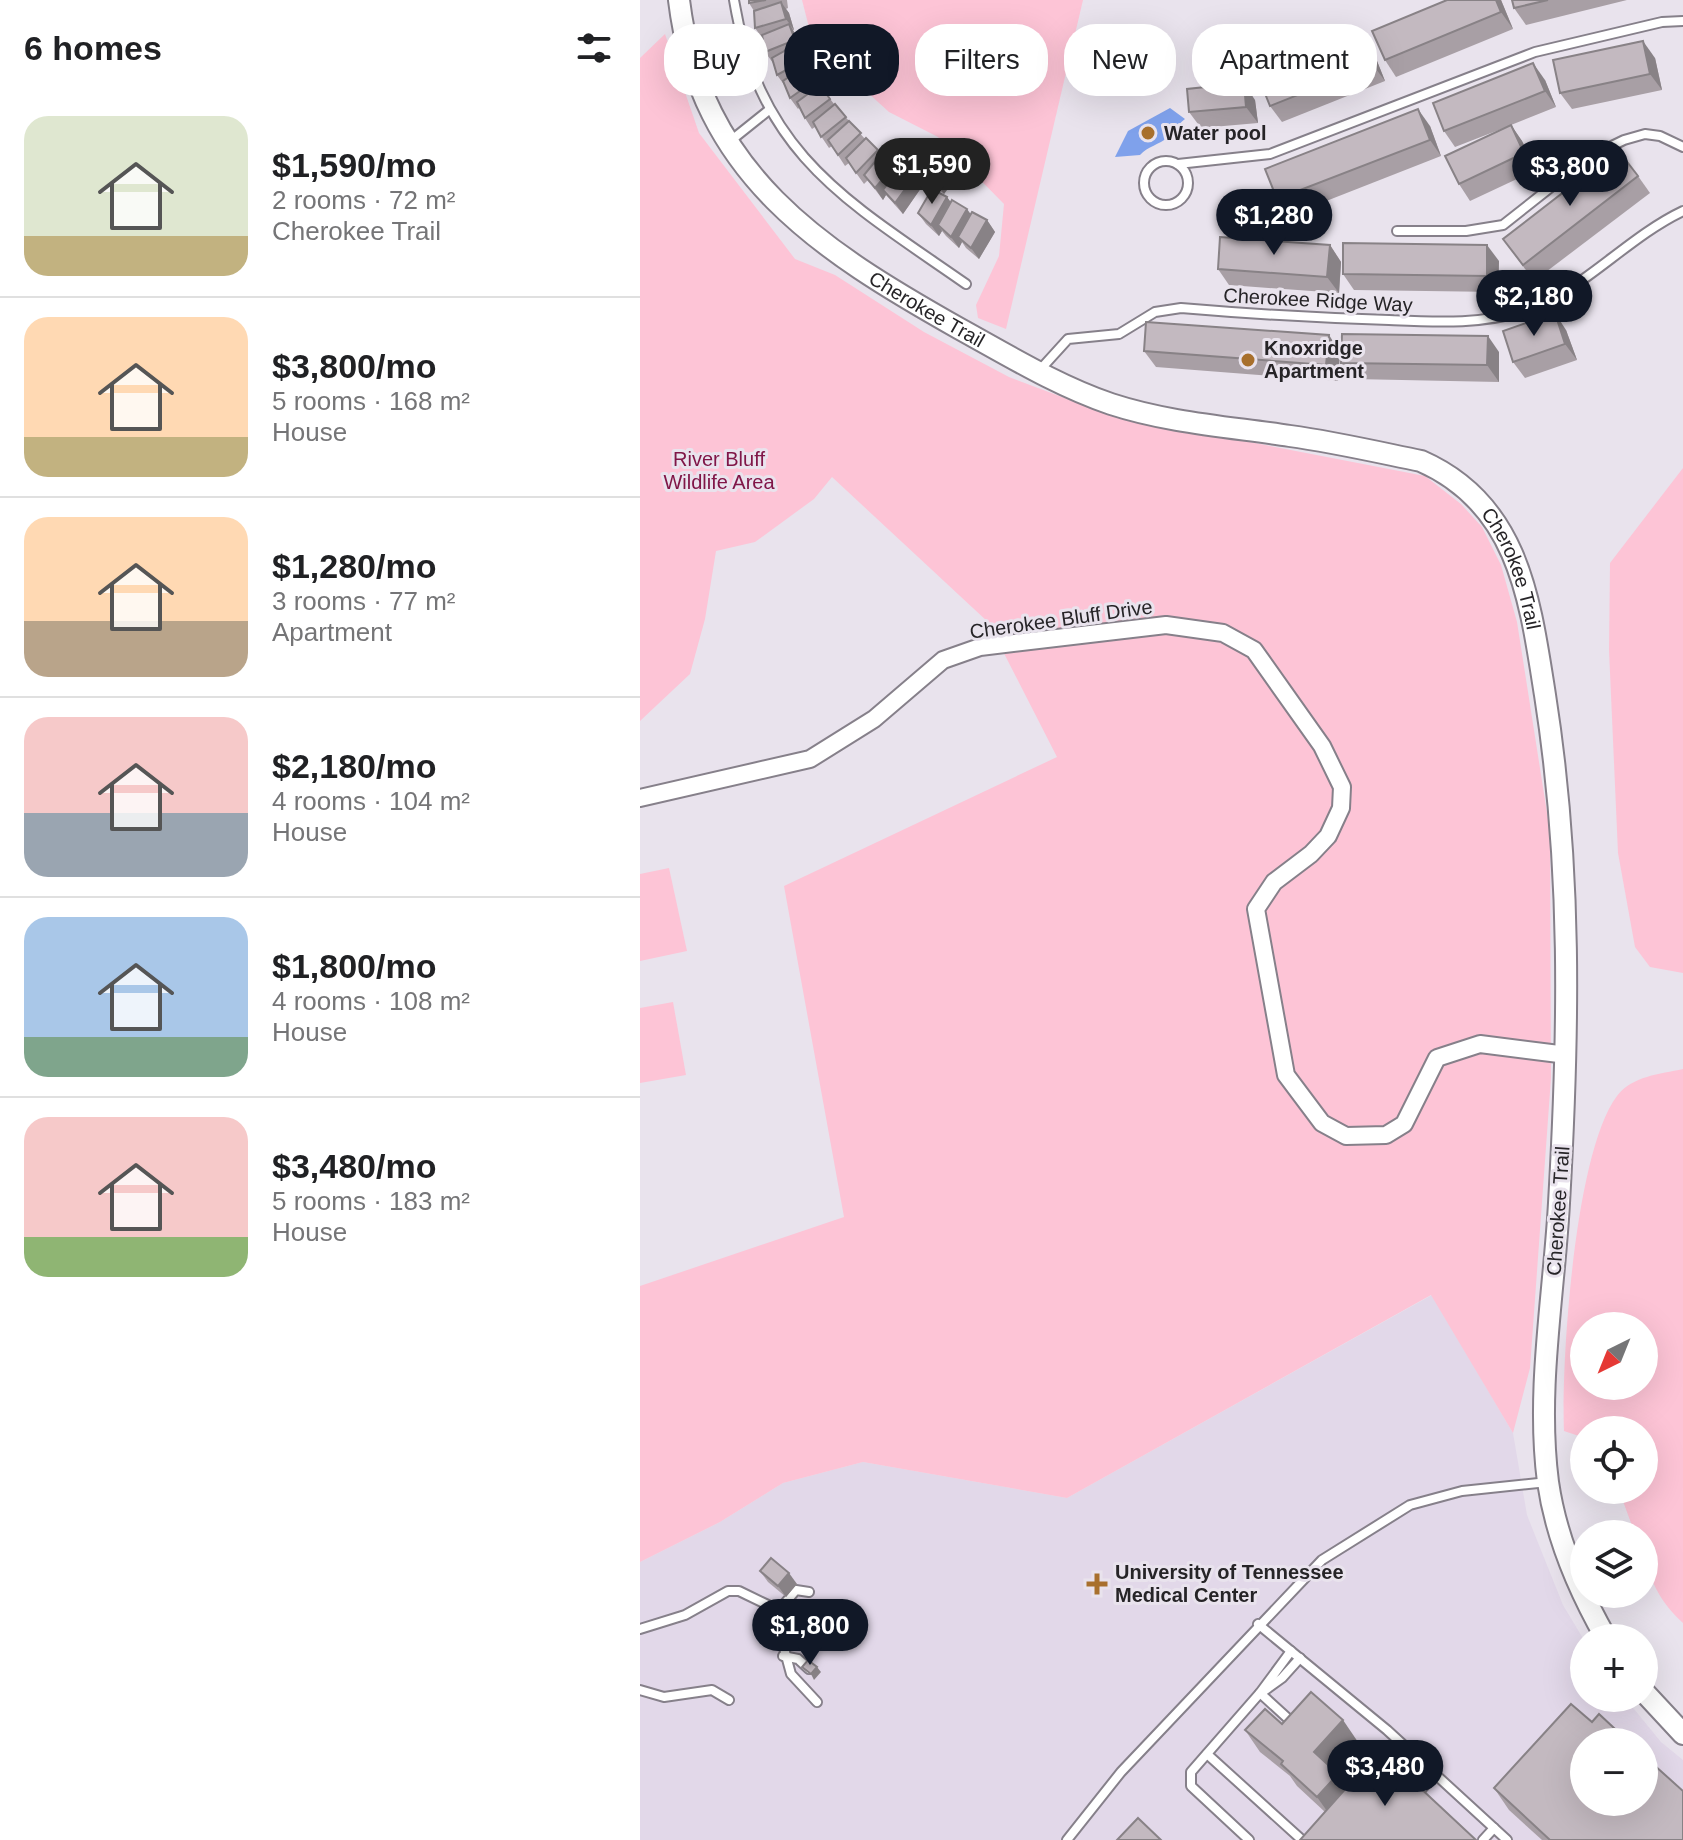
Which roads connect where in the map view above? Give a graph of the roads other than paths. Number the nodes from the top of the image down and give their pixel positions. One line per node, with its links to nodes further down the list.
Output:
1 (679, 0): 5 (street, Cherokee Trail)
2 (734, 0): 4 (lane)
3 (1683, 21): 7 (lane)
4 (769, 110): 5 (lane); 10 (lane)
5 (728, 143): 11 (street, Cherokee Trail)
6 (1683, 147): 9 (lane)
7 (1178, 164): 7 (lane)
8 (1683, 211): 11 (lane, Cherokee Ridge Way)
9 (1397, 231)
10 (966, 284)
11 (1038, 372): 13 (street, Cherokee Trail)
12 (640, 798): 13 (street, Cherokee Bluff Drive)
13 (1567, 1055): 14 (street, Cherokee Trail)
14 (1548, 1482): 17 (lane); 18 (street, Cherokee Trail)
15 (809, 1592): 16 (lane)
16 (775, 1615): 19 (lane); 21 (lane)
17 (1258, 1624): 20 (lane); 35 (lane)
18 (1599, 1624)
19 (640, 1629)
20 (1291, 1651): 22 (lane); 25 (lane)
21 (783, 1656): 23 (lane); 27 (lane)
22 (1300, 1658): 25 (lane); 32 (lane)
23 (809, 1669)
24 (640, 1690): 26 (lane)
25 (1260, 1693): 29 (lane); 31 (lane)
26 (729, 1700)
27 (817, 1702)
28 (1658, 1707): 30 (street)
29 (1298, 1728)
30 (1683, 1734)
31 (1207, 1754): 36 (lane); 37 (lane)
32 (1435, 1774): 33 (lane); 34 (lane)
33 (1418, 1793)
34 (1494, 1828): 38 (lane); 39 (lane)
35 (1067, 1840)
36 (1249, 1840)
37 (1302, 1840)
38 (1483, 1840)
39 (1507, 1840)

